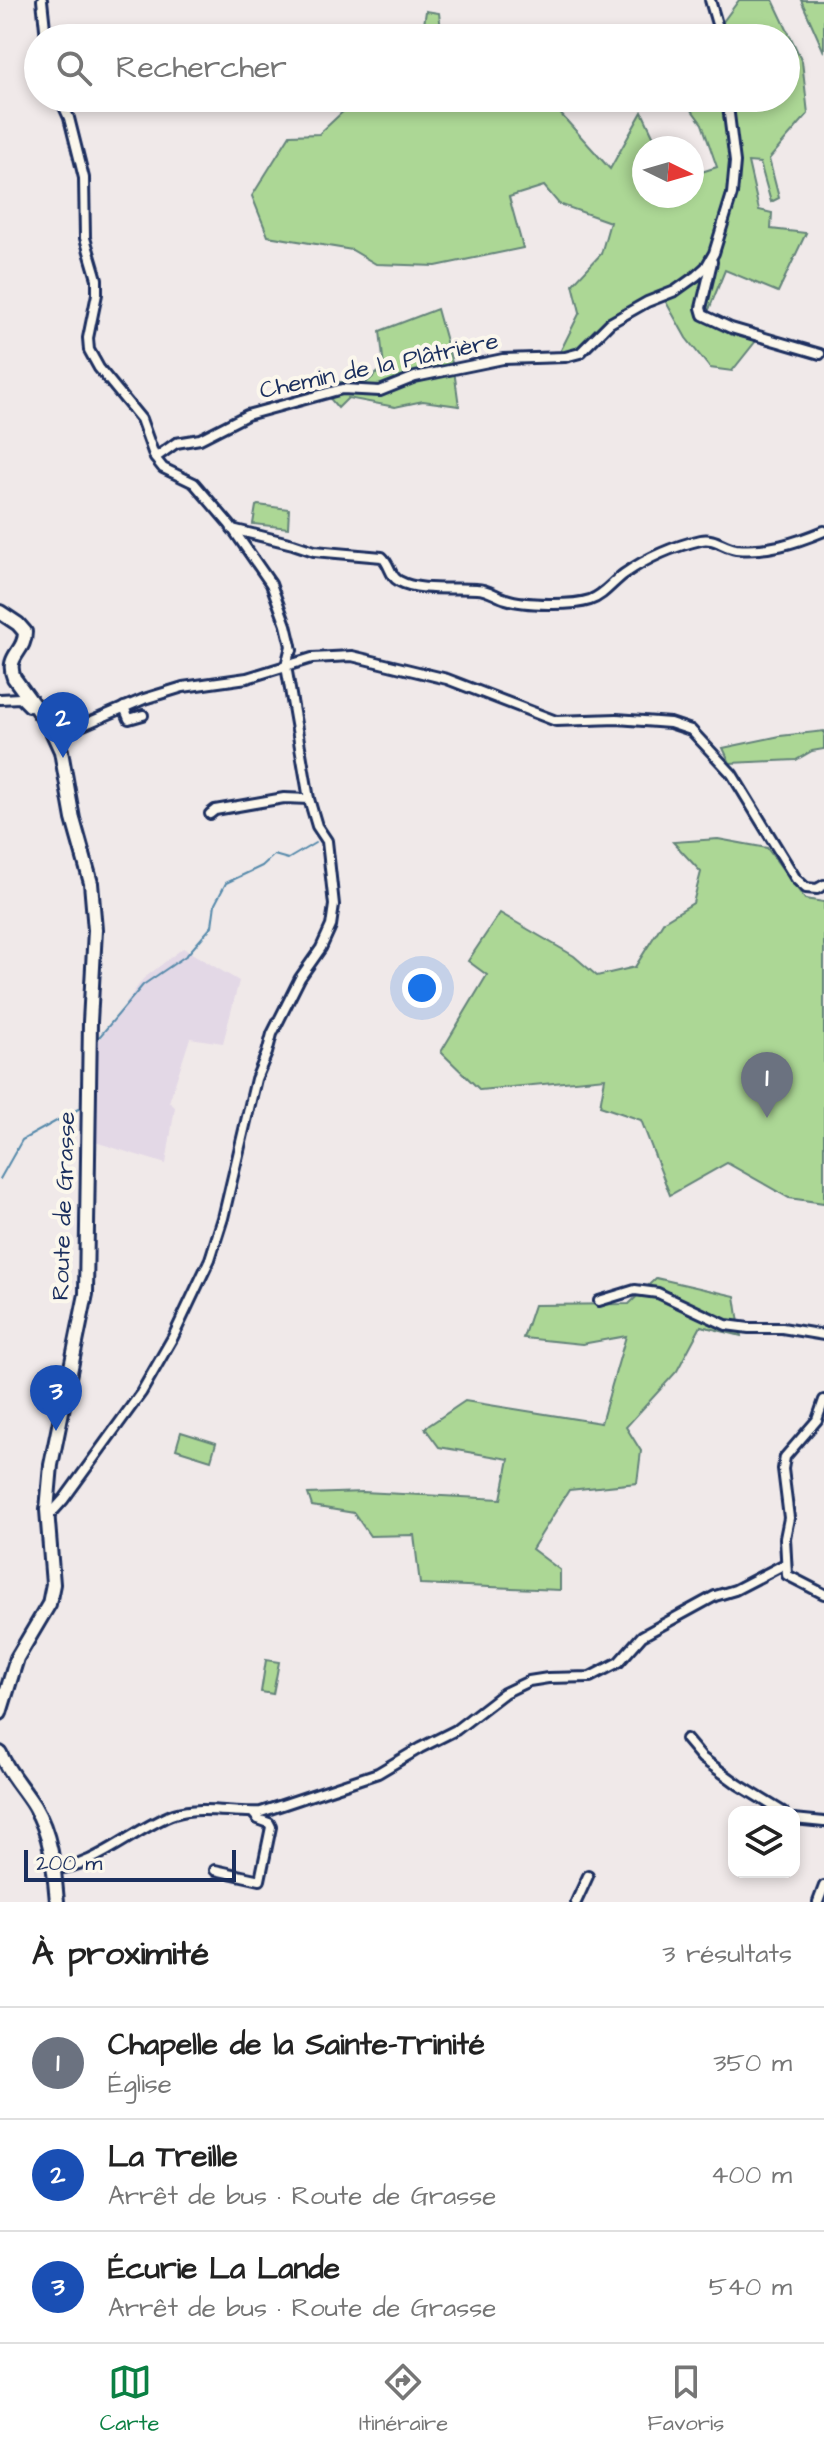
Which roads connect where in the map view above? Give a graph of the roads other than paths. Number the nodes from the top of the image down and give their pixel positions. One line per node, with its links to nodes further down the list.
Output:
1 (42, 0): 3 (street)
2 (710, 0): 4 (street)
3 (45, 24)
4 (717, 24)
5 (66, 112): 9 (street)
6 (729, 112): 7 (street, Chemin de la Plâtrière)
7 (714, 253): 8 (street); 9 (street, Chemin de la Plâtrière)
8 (820, 354)
9 (155, 458): 10 (street)
10 (232, 529): 11 (street); 13 (street)
11 (824, 531)
12 (0, 612): 18 (street, Route de Grasse)
13 (292, 649): 14 (street); 15 (street)
14 (312, 658): 15 (street); 23 (street)
15 (290, 664): 17 (street); 21 (street)
16 (0, 699): 18 (street)
17 (124, 707): 19 (street); 20 (street)
18 (40, 714): 20 (street, Route de Grasse)
19 (143, 715)
20 (55, 737): 27 (street, Route de Grasse)
21 (309, 799): 22 (street); 28 (street)
22 (210, 814)
23 (824, 885)
24 (599, 1301): 25 (street)
25 (824, 1335)
26 (824, 1400): 30 (street)
27 (47, 1498): 28 (street); 29 (street, Route de Grasse)
28 (64, 1499): 29 (street)
29 (47, 1518): 32 (street, Route de Grasse)
30 (785, 1564): 31 (street); 36 (street)
31 (824, 1594)
32 (0, 1713)
33 (686, 1739): 35 (street)
34 (0, 1753): 39 (street)
35 (773, 1806)
36 (253, 1813): 39 (street); 40 (street)
37 (800, 1820): 38 (street)
38 (824, 1822)
39 (54, 1868): 43 (street)
40 (215, 1870)
41 (588, 1876): 44 (street)
42 (824, 1886): 45 (street)
43 (56, 1901)
44 (576, 1902)
45 (818, 1902)

